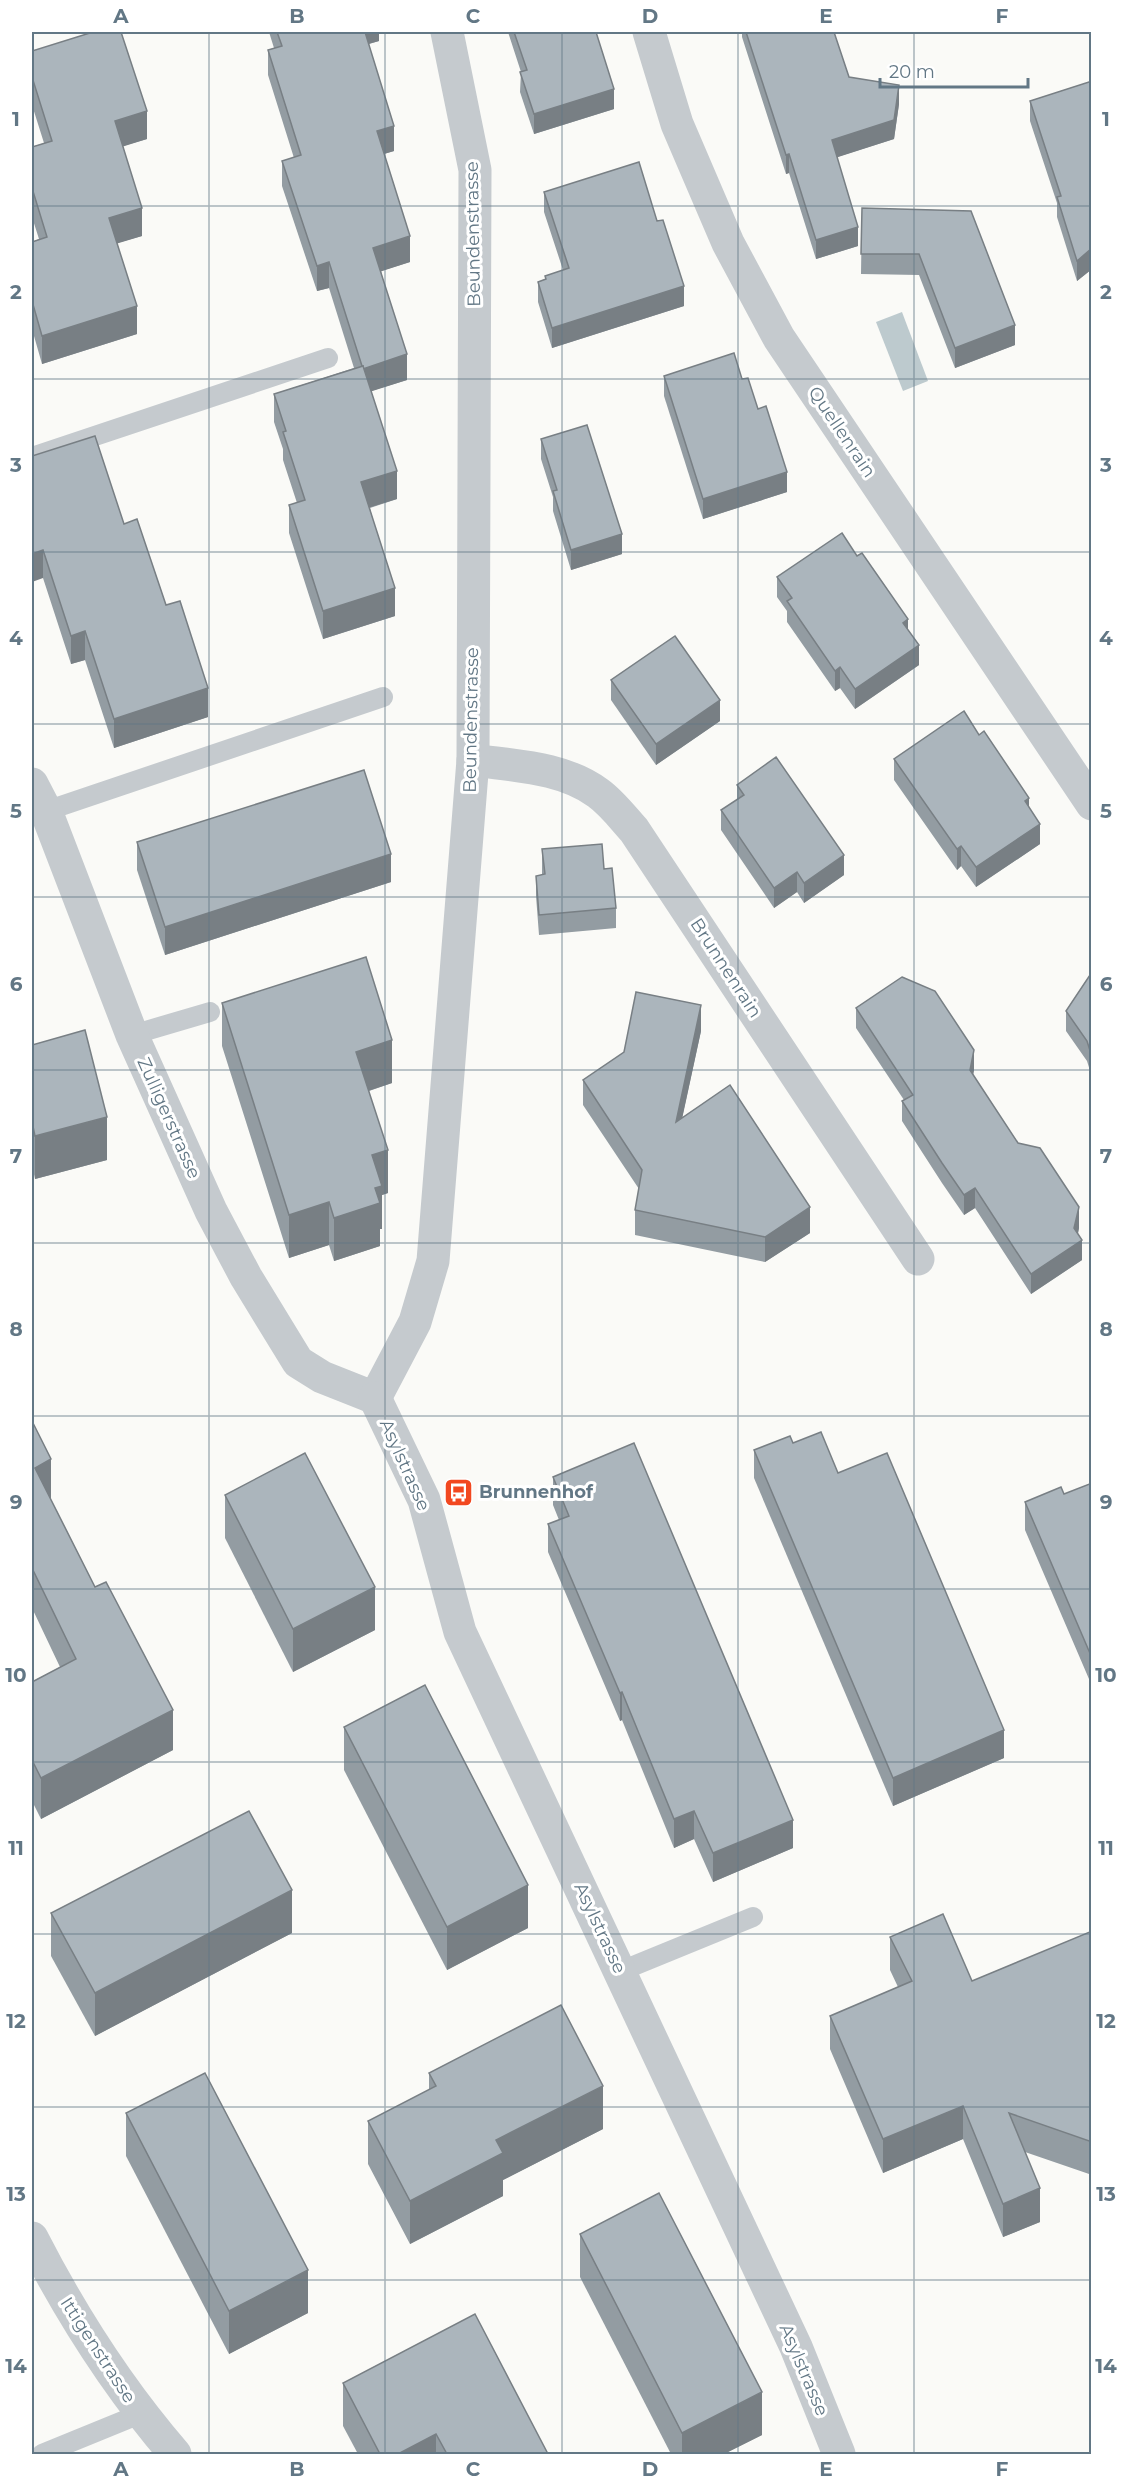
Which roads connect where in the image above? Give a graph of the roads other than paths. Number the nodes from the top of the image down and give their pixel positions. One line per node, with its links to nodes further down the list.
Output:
1 (447, 32): 6 (street, Beundenstrasse)
2 (649, 32): 8 (street, Quellenrain)
3 (328, 358): 4 (lane)
4 (32, 457)
5 (383, 697): 7 (lane)
6 (473, 760): 11 (street, Brunnenrain); 12 (street, Beundenstrasse)
7 (39, 797): 10 (street, Zulligerstrasse)
8 (1092, 804)
9 (210, 1012): 10 (lane)
10 (132, 1035): 12 (street, Zulligerstrasse)
11 (918, 1259)
12 (375, 1398): 14 (street, Asylstrasse)
13 (753, 1917): 14 (lane)
14 (621, 1971): 19 (street, Asylstrasse)
15 (32, 2238): 16 (street, Ittigenstrasse)
16 (140, 2415): 17 (lane); 18 (street, Ittigenstrasse)
17 (42, 2454)
18 (175, 2454)
19 (839, 2454)

